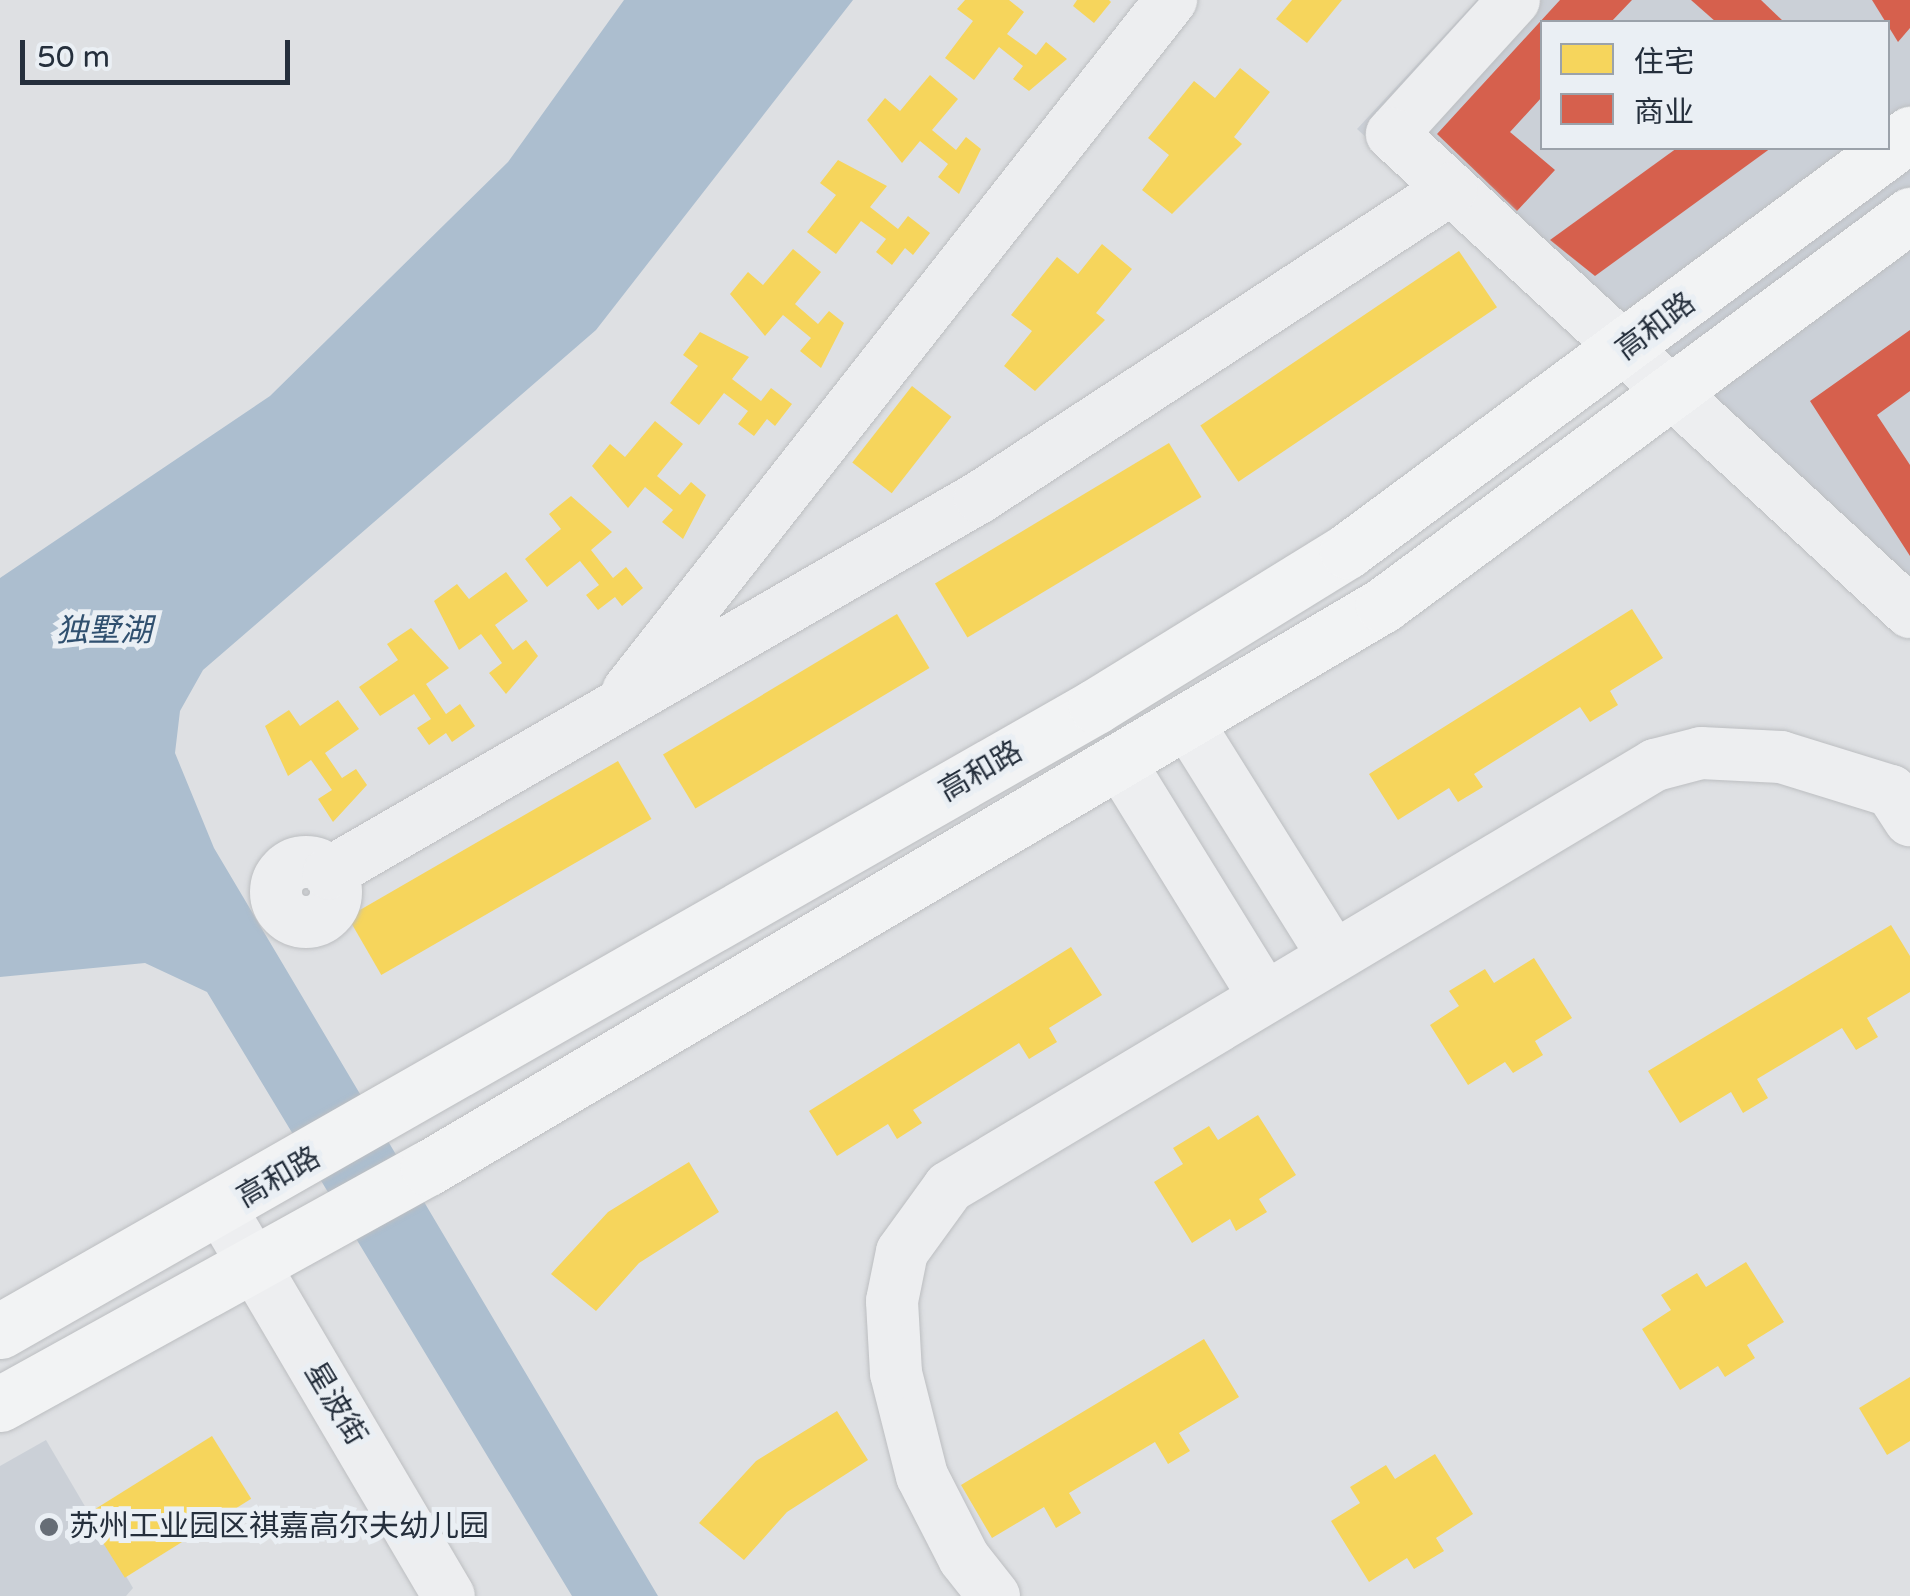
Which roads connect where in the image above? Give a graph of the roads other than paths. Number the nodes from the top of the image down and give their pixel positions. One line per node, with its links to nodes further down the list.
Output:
1 (1171, 0): 11 (street)
2 (1514, 0): 6 (street)
3 (1910, 134): 4 (main road, 高和路)
4 (1890, 149)
5 (1889, 150): 8 (main road, 高和路)
6 (1451, 188): 8 (street); 11 (street)
7 (1910, 215): 9 (main road)
8 (1626, 350): 9 (street); 18 (main road, 高和路)
9 (1674, 395): 10 (street); 12 (main road)
10 (1910, 612)
11 (612, 711): 15 (street)
12 (1189, 725): 13 (main road); 16 (street)
13 (1122, 766): 17 (street); 19 (main road)
14 (1904, 793): 16 (street)
15 (330, 873)
16 (1331, 952): 17 (street)
17 (1262, 993): 23 (street)
18 (222, 1210): 19 (street, 星波街); 20 (main road, 高和路)
19 (253, 1267): 21 (main road); 22 (street, 星波街)
20 (0, 1331)
21 (0, 1404)
22 (450, 1596)
23 (994, 1596)

